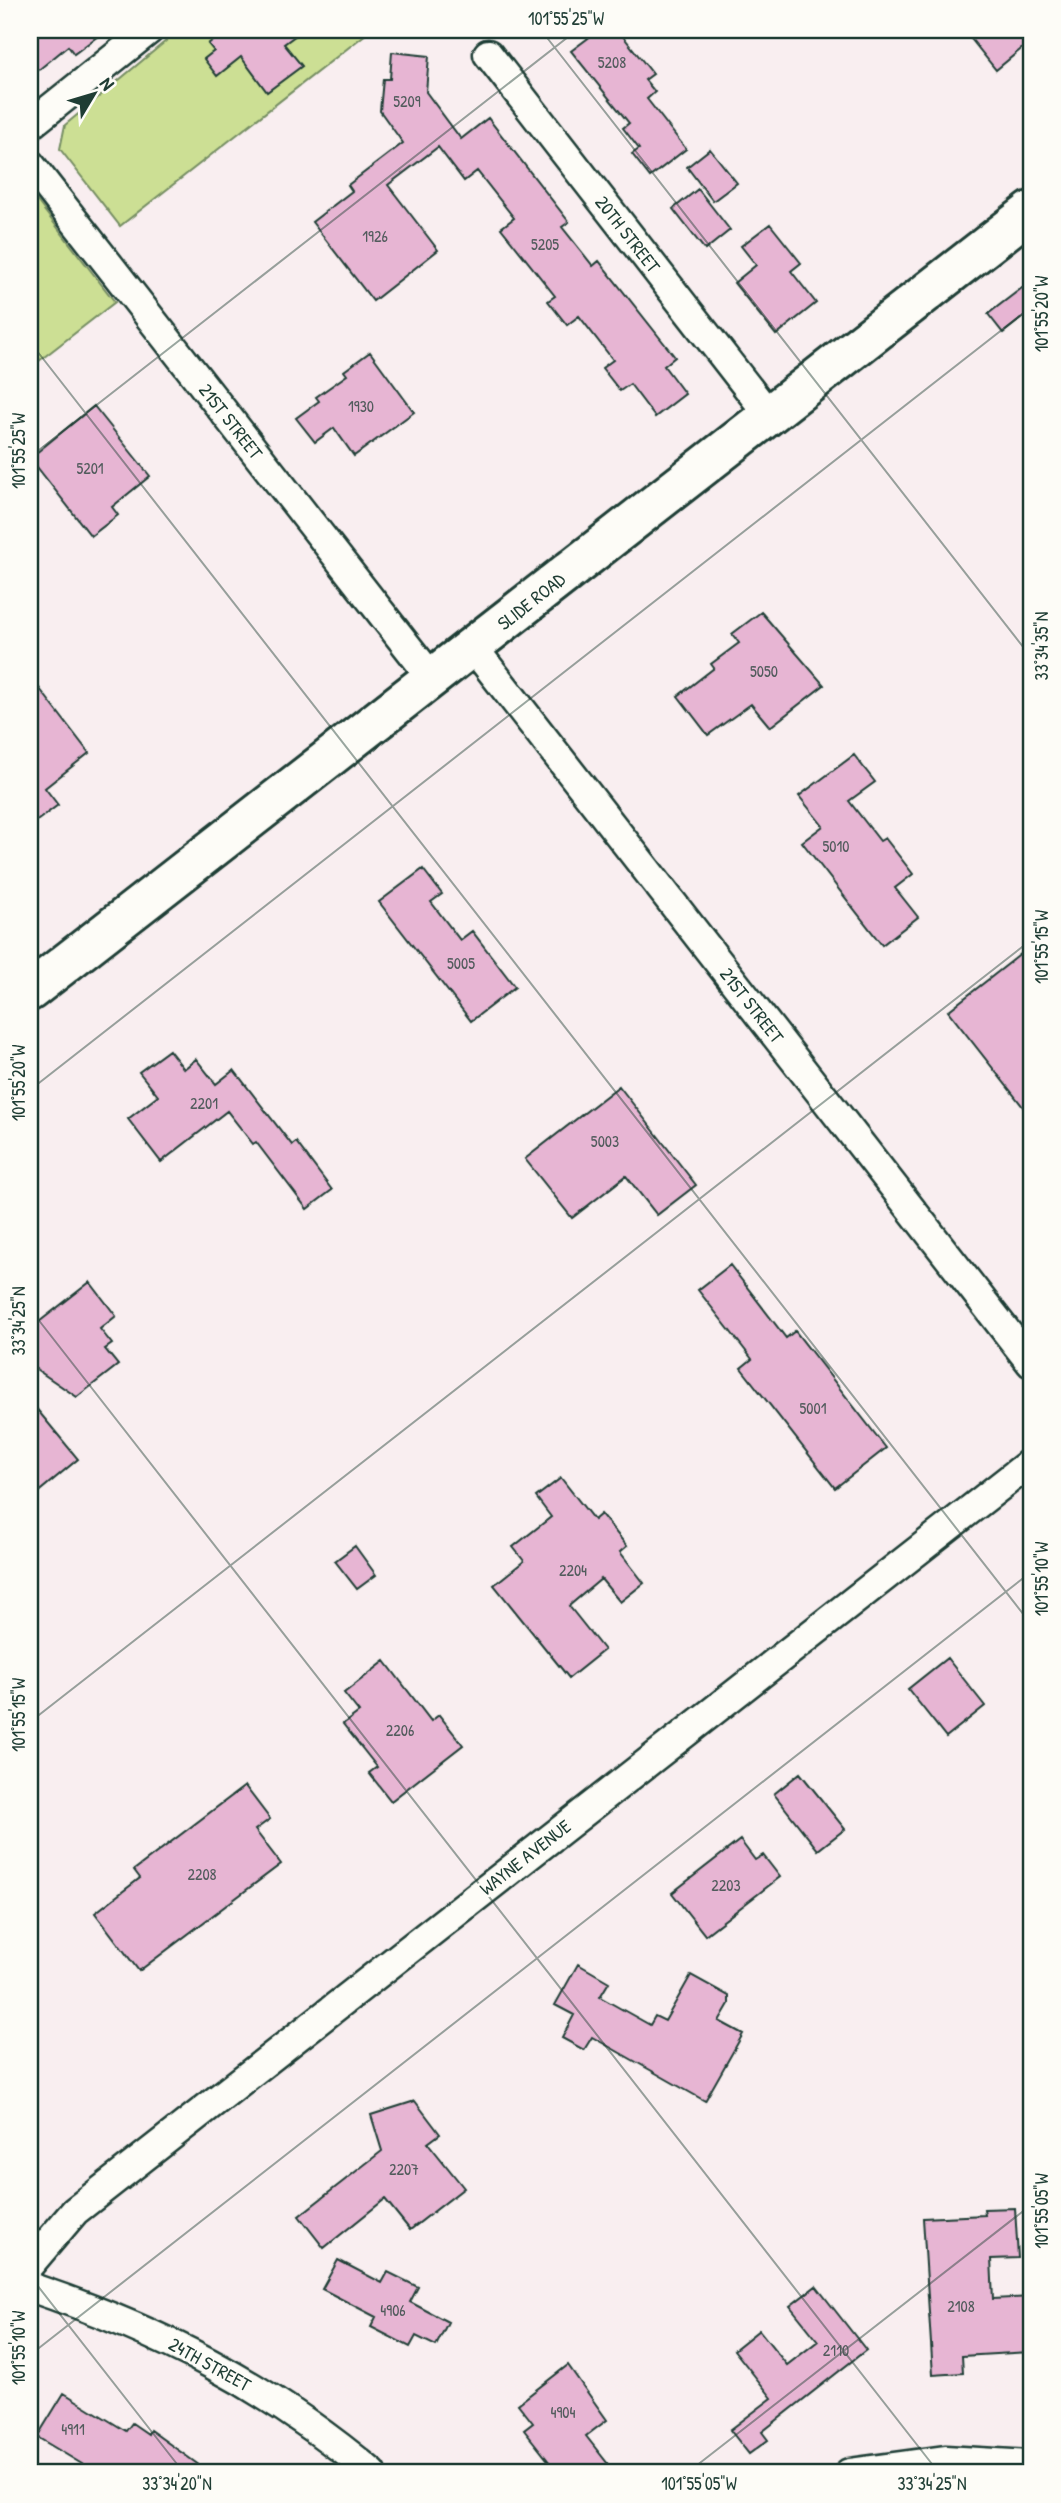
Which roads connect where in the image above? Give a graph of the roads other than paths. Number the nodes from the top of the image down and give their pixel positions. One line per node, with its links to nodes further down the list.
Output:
1 (149, 30): 3 (street)
2 (488, 54): 6 (street, 20TH STREET)
3 (30, 125)
4 (30, 164): 8 (street, 21ST STREET)
5 (1031, 211): 6 (main road, SLIDE ROAD)
6 (769, 415): 7 (main road, SLIDE ROAD)
7 (472, 646): 8 (main road, SLIDE ROAD); 10 (street, 21ST STREET)
8 (432, 678): 9 (main road, SLIDE ROAD)
9 (30, 991)
10 (1031, 1363)
11 (1031, 1462): 12 (street, WAYNE AVENUE)
12 (30, 2264)
13 (30, 2287): 16 (street, 24TH STREET)
14 (1031, 2465): 15 (street)
15 (993, 2468): 17 (street)
16 (372, 2473)
17 (849, 2473)

